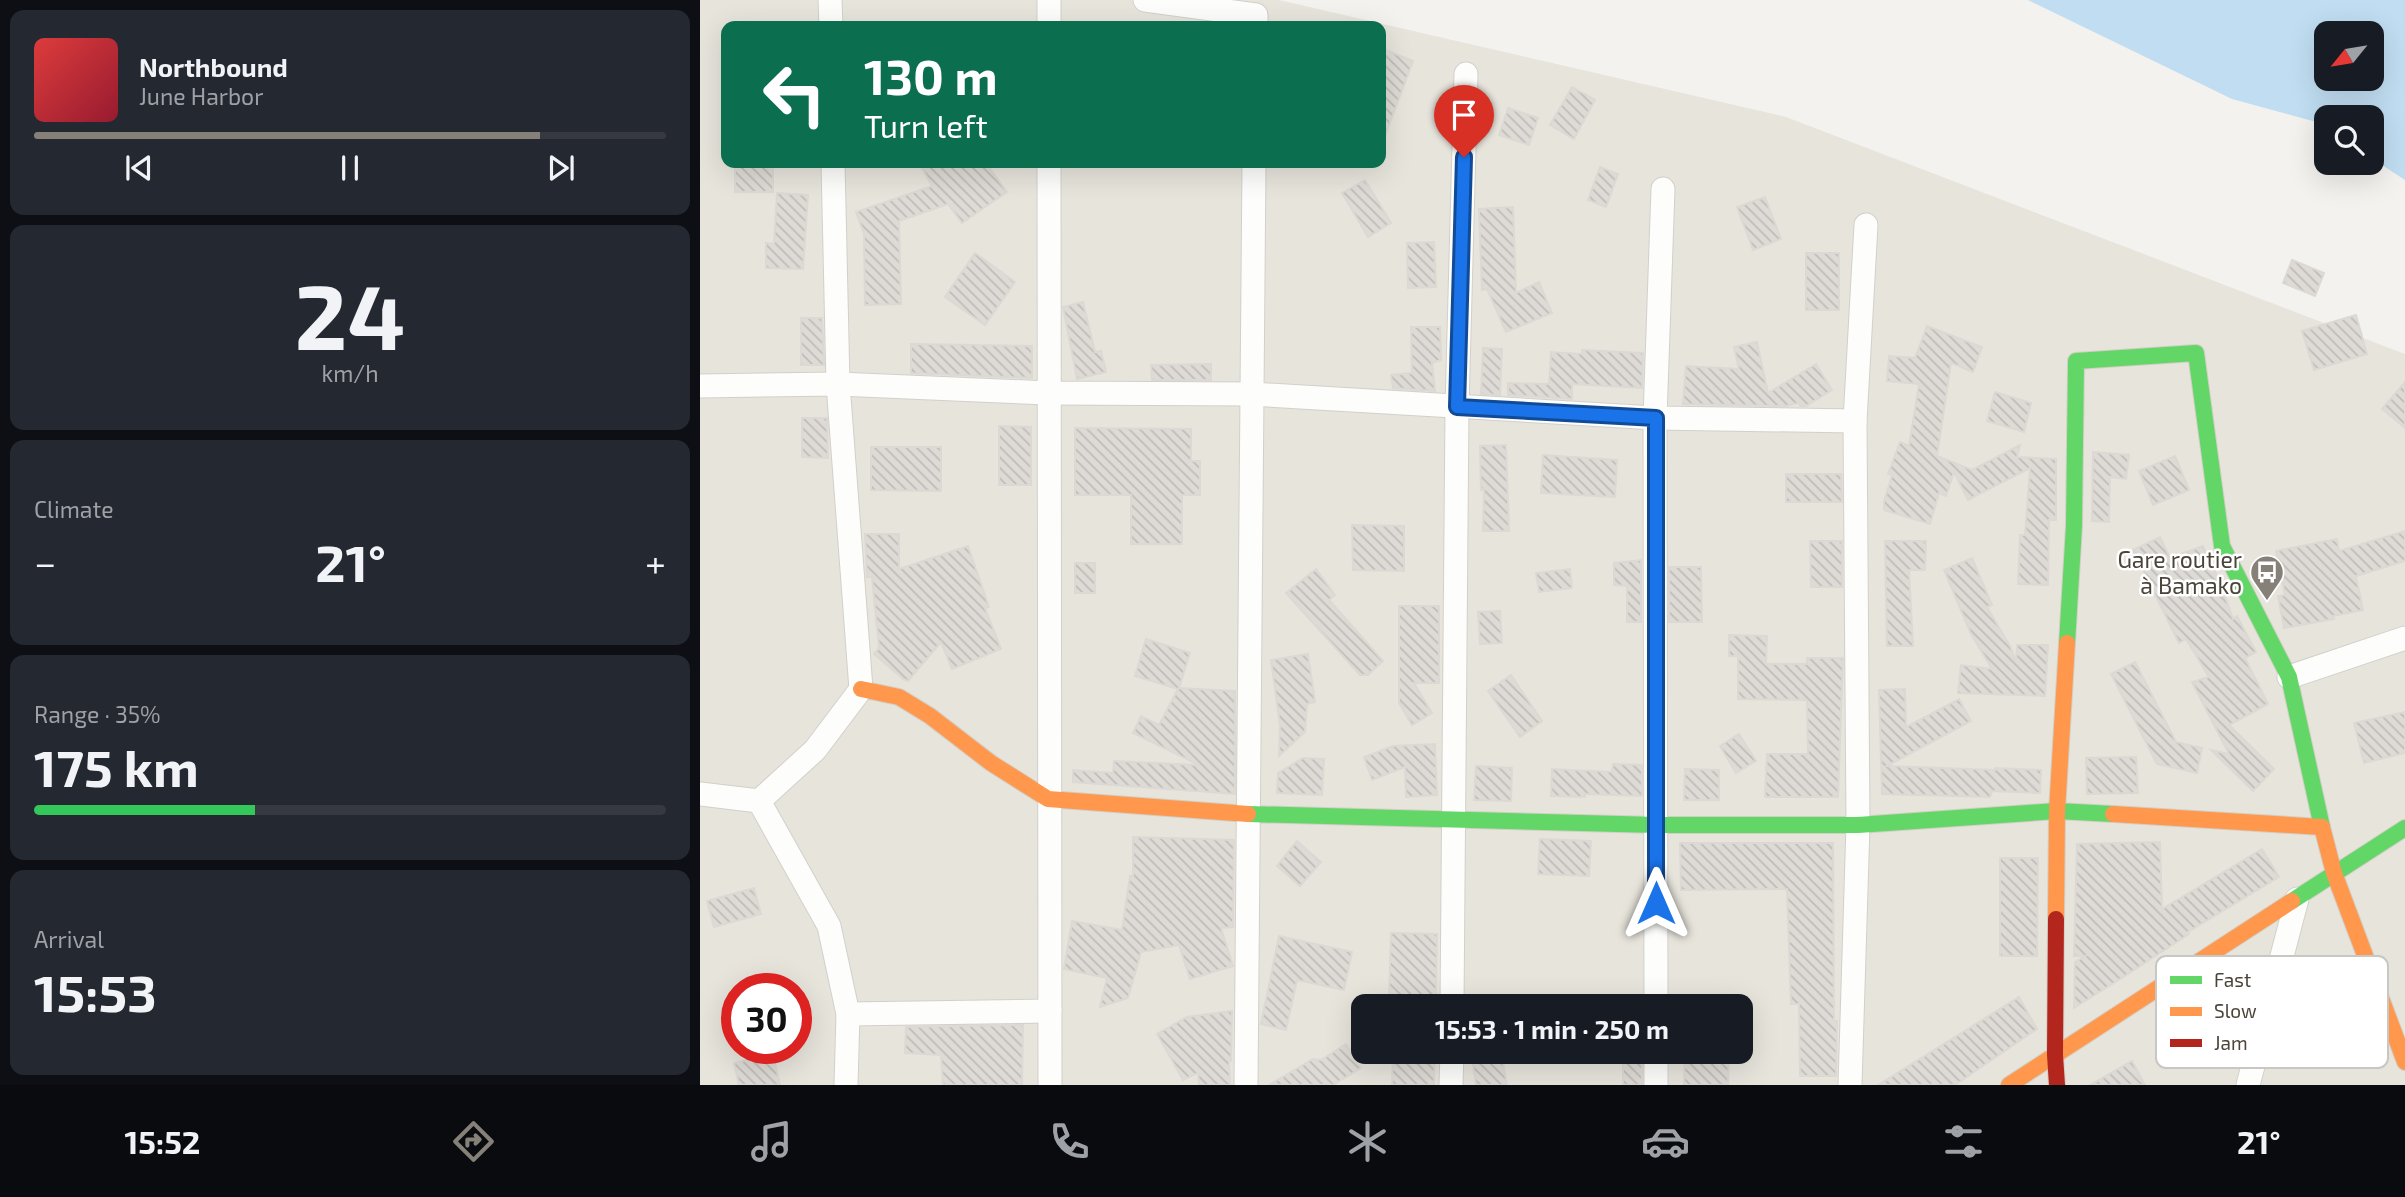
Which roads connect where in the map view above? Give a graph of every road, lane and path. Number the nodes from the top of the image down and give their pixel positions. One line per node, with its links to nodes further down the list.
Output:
1 (830, 0): 4 (street)
2 (1049, 0): 5 (street)
3 (1144, 0): 6 (street)
4 (831, 21)
5 (1049, 21)
6 (1256, 21)
7 (1466, 74): 17 (street)
8 (833, 168): 13 (street)
9 (1049, 168): 15 (street)
10 (1254, 168): 16 (street)
11 (1663, 189): 18 (street)
12 (1866, 225): 19 (street)
13 (838, 384): 14 (street); 15 (street); 22 (street)
14 (700, 386)
15 (1048, 393): 16 (street); 24 (street)
16 (1251, 394): 17 (street); 27 (street)
17 (1457, 407): 18 (street); 28 (street)
18 (1656, 418): 19 (street); 29 (street)
19 (1855, 421): 30 (street)
20 (2405, 639): 21 (street)
21 (2289, 677): 26 (street); 31 (street)
22 (861, 689): 24 (street); 25 (street)
23 (700, 794): 25 (street)
24 (1048, 799): 27 (street); 41 (street)
25 (759, 801): 42 (street)
26 (2057, 811): 30 (street); 31 (street); 44 (street)
27 (1249, 814): 28 (street); 51 (street)
28 (1453, 818): 29 (street); 39 (street)
29 (1657, 825): 30 (street); 40 (street)
30 (1858, 825): 54 (street)
31 (2322, 827): 33 (street)
32 (2405, 828): 33 (street)
33 (2334, 873): 34 (street); 37 (street)
34 (2297, 899): 35 (street); 36 (street)
35 (2209, 956)
36 (2282, 956)
37 (2365, 956)
38 (2156, 990): 44 (street)
39 (1452, 994)
40 (1656, 994)
41 (1050, 1011): 42 (street); 50 (street)
42 (848, 1014): 49 (street)
43 (2388, 1017): 45 (street)
44 (2055, 1055): 55 (street); 56 (street)
45 (2405, 1062)
46 (1452, 1064): 52 (street)
47 (1656, 1064): 53 (street)
48 (2252, 1068): 57 (street)
49 (846, 1085)
50 (1050, 1085)
51 (1246, 1085)
52 (1451, 1085)
53 (1656, 1085)
54 (1850, 1085)
55 (2010, 1085)
56 (2057, 1085)
57 (2248, 1085)

